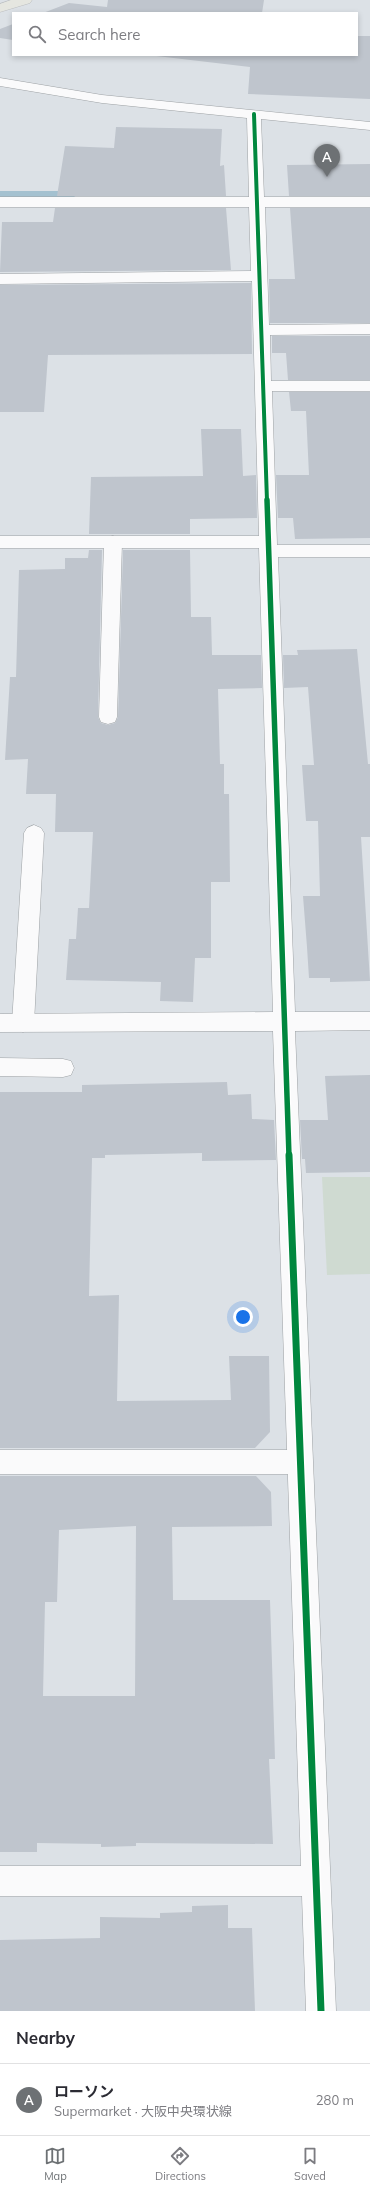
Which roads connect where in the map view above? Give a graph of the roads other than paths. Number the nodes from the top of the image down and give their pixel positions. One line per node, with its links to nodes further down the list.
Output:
1 (25, 0): 2 (main road)
2 (0, 8)
3 (0, 82): 4 (street)
4 (254, 114): 5 (street); 7 (street)
5 (370, 126)
6 (0, 202): 7 (street)
7 (255, 202): 8 (street); 9 (street)
8 (370, 202)
9 (258, 276): 10 (street); 12 (street)
10 (0, 279)
11 (370, 329): 12 (street)
12 (260, 330): 13 (street)
13 (262, 386): 14 (street); 17 (street)
14 (370, 386)
15 (0, 542): 16 (street)
16 (113, 542): 17 (street); 19 (lane)
17 (268, 547): 18 (street); 21 (street)
18 (370, 551)
19 (108, 717)
20 (34, 833): 24 (lane)
21 (284, 1022): 22 (street); 24 (street); 28 (street)
22 (370, 1022)
23 (0, 1023): 24 (street)
24 (23, 1023)
25 (0, 1067): 26 (lane)
26 (63, 1068)
27 (0, 1462): 28 (lane)
28 (300, 1462): 30 (street)
29 (0, 1881): 30 (street)
30 (316, 1881): 31 (street)
31 (321, 2011)

